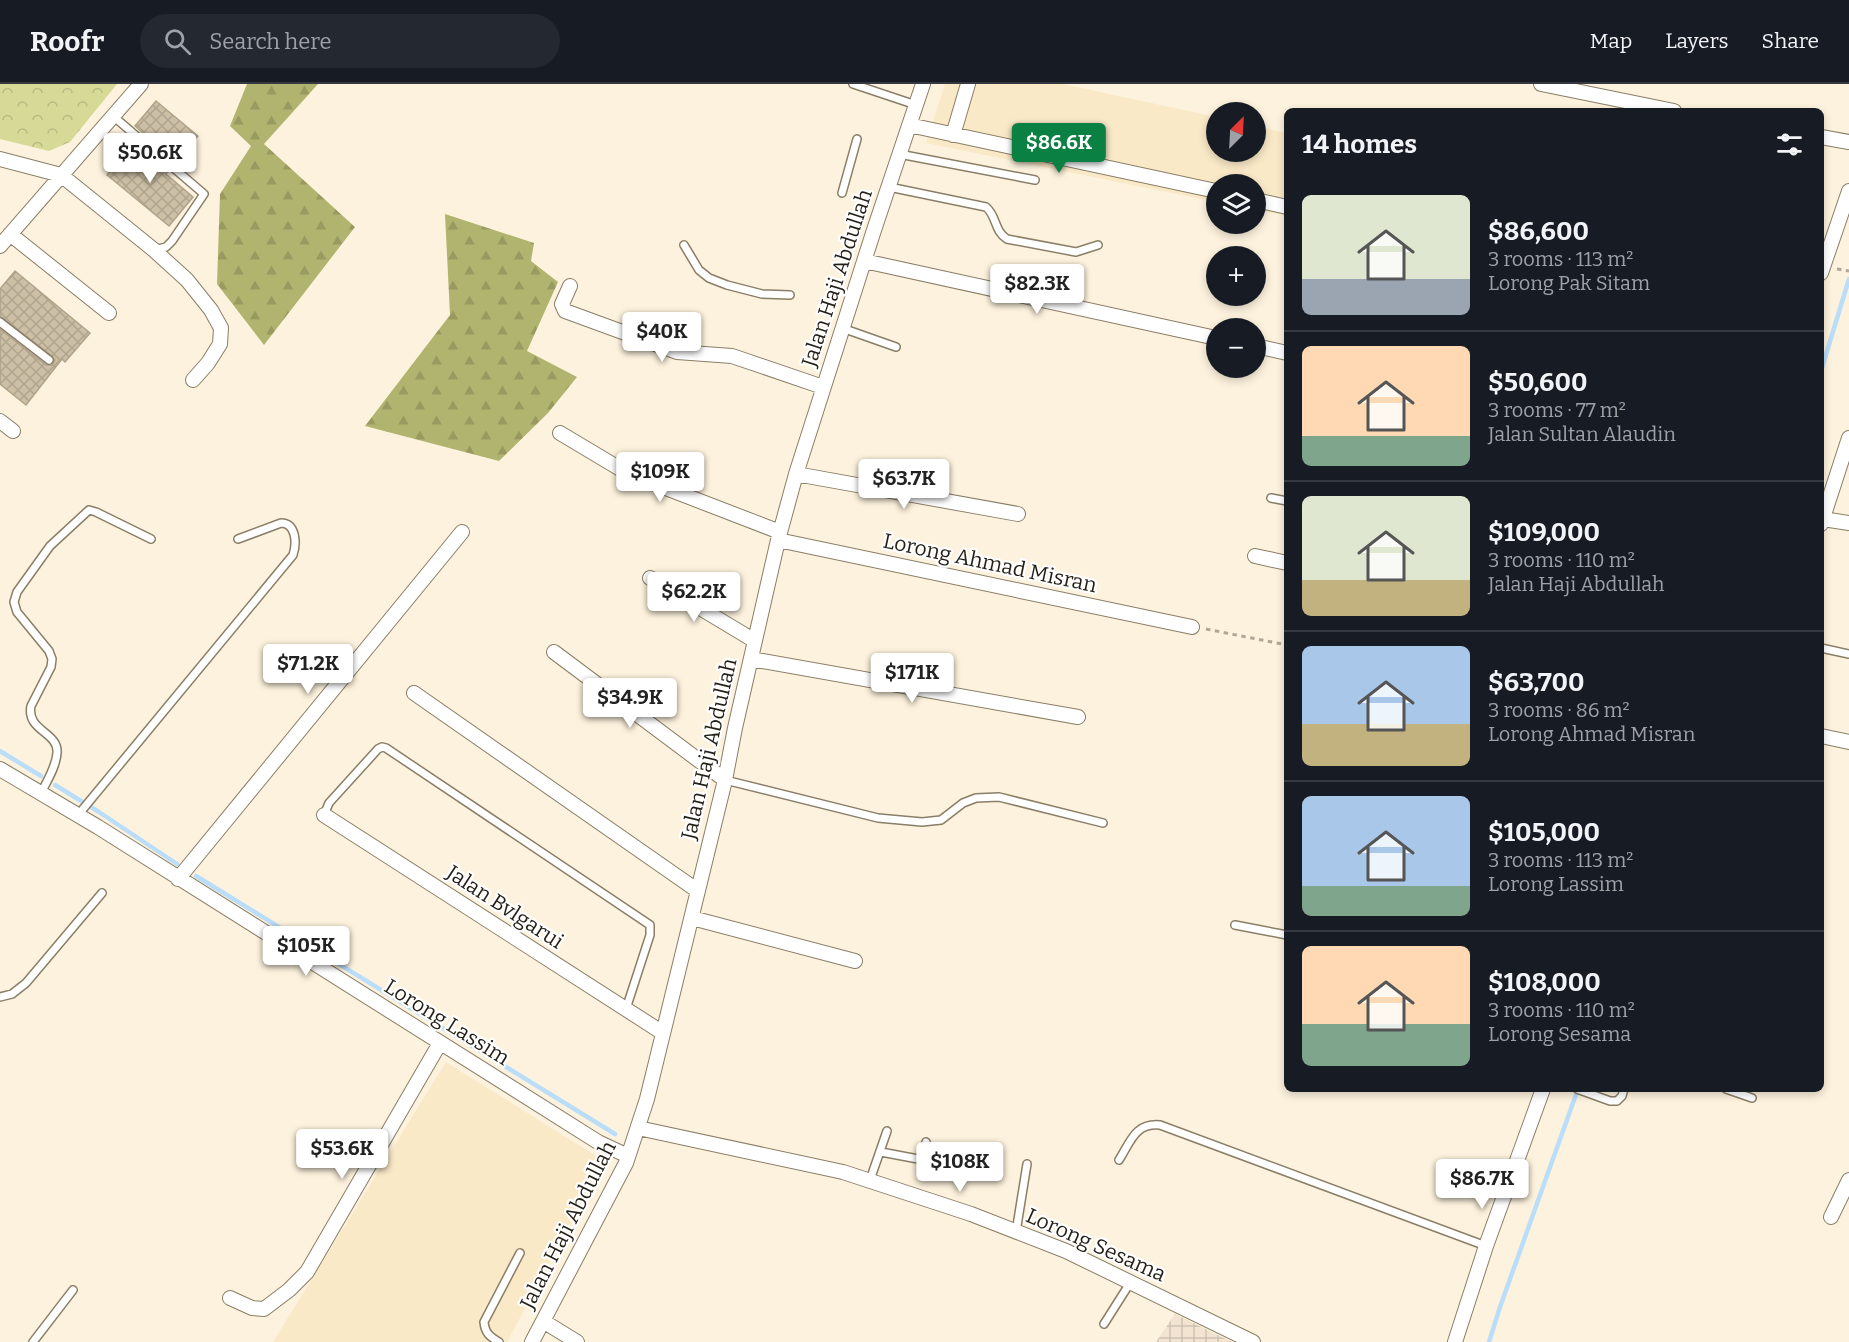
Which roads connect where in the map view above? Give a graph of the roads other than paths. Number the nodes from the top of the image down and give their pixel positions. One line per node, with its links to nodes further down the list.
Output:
1 (141, 84): 8 (street)
2 (853, 84): 6 (lane)
3 (923, 84): 6 (street, Jalan Haji Abdullah)
4 (968, 84): 10 (street)
5 (1541, 84): 7 (street)
6 (916, 105): 9 (street, Jalan Haji Abdullah)
7 (1659, 108)
8 (113, 116): 16 (street); 29 (lane)
9 (909, 125): 10 (street); 14 (street, Jalan Haji Abdullah)
10 (953, 135): 19 (street)
11 (1824, 138): 13 (street)
12 (857, 139): 21 (lane)
13 (1849, 142)
14 (899, 154): 17 (lane); 18 (street, Jalan Haji Abdullah)
15 (0, 159): 16 (street)
16 (61, 175): 24 (street); 29 (street)
17 (1035, 180)
18 (889, 187): 25 (lane); 30 (street, Jalan Haji Abdullah)
19 (1206, 189)
20 (1849, 191): 28 (street)
21 (842, 193)
22 (1266, 202): 23 (street)
23 (1284, 206)
24 (5, 233): 27 (street); 33 (street)
25 (1098, 244)
26 (684, 245): 32 (lane)
27 (0, 246)
28 (1825, 247)
29 (154, 250): 41 (street)
30 (864, 261): 35 (street, Jalan Haji Abdullah); 36 (street)
31 (570, 286): 42 (street)
32 (790, 295)
33 (109, 313)
34 (0, 322): 40 (lane)
35 (842, 328): 37 (lane); 42 (street, Jalan Haji Abdullah)
36 (1206, 336)
37 (896, 347)
38 (1266, 348): 39 (street)
39 (1284, 352)
40 (49, 360)
41 (193, 380)
42 (823, 387): 47 (street, Jalan Haji Abdullah)
43 (0, 421): 44 (street)
44 (13, 432)
45 (560, 433): 55 (street, Lorong Ahmad Misran)
46 (1849, 438): 51 (street)
47 (796, 474): 50 (street); 55 (street, Jalan Haji Abdullah)
48 (1271, 498): 49 (lane)
49 (1284, 500)
50 (1018, 514)
51 (1824, 515)
52 (1824, 521): 53 (street)
53 (1849, 523)
54 (462, 532): 77 (street)
55 (779, 536): 61 (street, Lorong Ahmad Misran); 62 (street, Jalan Haji Abdullah)
56 (151, 539): 73 (lane)
57 (238, 539): 74 (lane)
58 (1255, 556): 59 (street)
59 (1284, 562)
60 (650, 578): 62 (street)
61 (1192, 627)
62 (755, 641): 66 (street, Jalan Haji Abdullah)
63 (1824, 649): 65 (lane)
64 (554, 652): 72 (street)
65 (1849, 654)
66 (751, 659): 68 (street); 72 (street, Jalan Haji Abdullah)
67 (414, 693): 78 (street)
68 (1078, 717)
69 (1824, 737): 70 (street)
70 (1849, 742)
71 (0, 768): 73 (street, Lorong Lassim)
72 (725, 780): 76 (lane); 78 (street, Jalan Haji Abdullah)
73 (41, 793): 74 (street, Lorong Lassim)
74 (78, 815): 77 (street, Lorong Lassim)
75 (324, 815): 85 (street, Jalan Bvlgarui); 85 (lane)
76 (1103, 823)
77 (178, 879): 87 (street, Lorong Lassim)
78 (698, 891): 80 (street, Jalan Haji Abdullah)
79 (102, 893): 84 (lane)
80 (692, 918): 83 (street); 86 (street, Jalan Haji Abdullah)
81 (1235, 925): 82 (lane)
82 (1284, 934)
83 (855, 962)
84 (0, 997)
85 (626, 1009): 86 (street, Jalan Bvlgarui)
86 (663, 1033): 93 (street, Jalan Haji Abdullah)
87 (440, 1043): 97 (street, Lorong Lassim); 108 (street)
88 (1542, 1092): 104 (street)
89 (1585, 1092): 90 (lane)
90 (1623, 1092)
91 (1735, 1092): 92 (lane)
92 (1752, 1098)
93 (638, 1128): 97 (street, Jalan Haji Abdullah); 100 (street, Lorong Sesama)
94 (887, 1131): 96 (lane)
95 (926, 1142): 96 (lane)
96 (882, 1152): 100 (lane)
97 (628, 1156): 109 (street, Jalan Haji Abdullah)
98 (1119, 1160): 104 (lane)
99 (1027, 1164): 103 (lane)
100 (870, 1180): 103 (street, Lorong Sesama)
101 (1849, 1180): 102 (street)
102 (1831, 1217)
103 (1016, 1232): 106 (street, Lorong Sesama)
104 (1486, 1246): 116 (street)
105 (520, 1254): 112 (lane)
106 (1130, 1282): 110 (lane); 115 (street, Lorong Sesama)
107 (73, 1290): 111 (lane)
108 (230, 1298)
109 (543, 1321): 113 (street, Jalan Haji Abdullah); 114 (street)
110 (1104, 1324)
111 (33, 1342)
112 (499, 1342)
113 (532, 1342)
114 (577, 1342)
115 (1253, 1342)
116 (1455, 1342)

